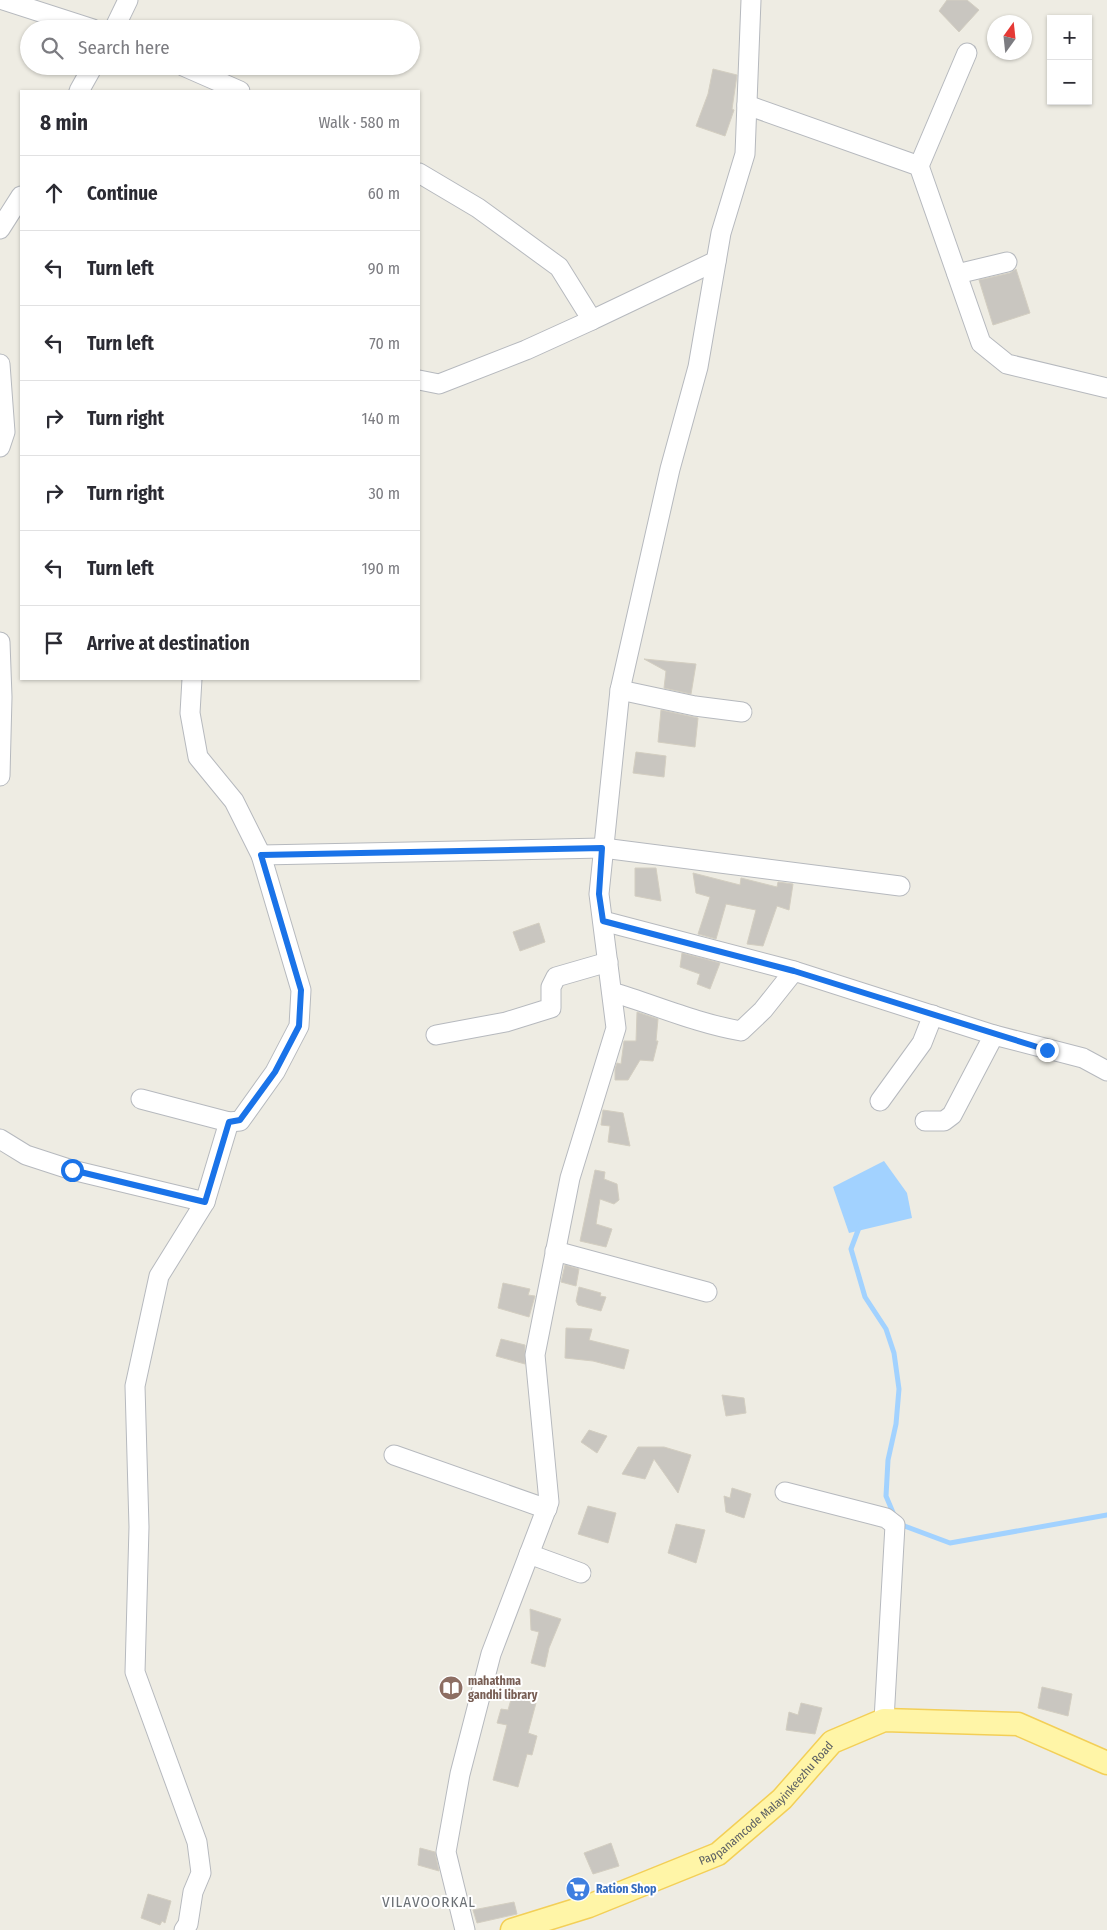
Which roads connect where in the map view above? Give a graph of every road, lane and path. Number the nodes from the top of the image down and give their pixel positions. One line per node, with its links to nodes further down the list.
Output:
1 (3, 0): 4 (street)
2 (128, 0): 5 (street)
3 (751, 0): 11 (street)
4 (65, 20)
5 (118, 20)
6 (967, 53): 12 (street)
7 (88, 75): 9 (street)
8 (204, 75): 10 (street)
9 (80, 90)
10 (238, 90)
11 (747, 105): 12 (street); 16 (street)
12 (920, 166): 18 (street)
13 (420, 173): 19 (street)
14 (20, 198): 15 (street)
15 (0, 229)
16 (716, 261): 19 (street); 26 (street)
17 (1007, 262): 18 (street)
18 (957, 274): 22 (street)
19 (592, 320): 21 (street)
20 (0, 364): 23 (street)
21 (420, 380)
22 (1107, 388)
23 (0, 447)
24 (0, 642): 28 (street)
25 (192, 680): 31 (street)
26 (620, 690): 27 (street); 30 (street)
27 (742, 712)
28 (1, 726): 29 (street)
29 (0, 776)
30 (602, 848): 31 (street); 32 (street); 33 (street)
31 (261, 855): 44 (street)
32 (900, 886)
33 (603, 921): 34 (street); 35 (street)
34 (608, 962): 36 (street); 38 (street)
35 (794, 971): 36 (street); 37 (street)
36 (612, 992): 47 (street)
37 (933, 1015): 39 (street); 42 (street)
38 (436, 1035)
39 (994, 1035): 40 (street); 43 (street)
40 (1107, 1071)
41 (141, 1100): 44 (street)
42 (880, 1101)
43 (925, 1121)
44 (229, 1122): 46 (street)
45 (0, 1139): 46 (street)
46 (205, 1202): 56 (street)
47 (556, 1251): 48 (street); 51 (street)
48 (707, 1292)
49 (394, 1456): 51 (street)
50 (785, 1492): 54 (street)
51 (547, 1509): 52 (street)
52 (529, 1554): 53 (street); 57 (street)
53 (581, 1573)
54 (884, 1720): 55 (main road, Pappanamcode Malayinkeezhu Road); 58 (main road, Pappanamcode Malayinkeezhu Road)
55 (1107, 1762)
56 (184, 1930)
57 (465, 1930)
58 (512, 1930)

